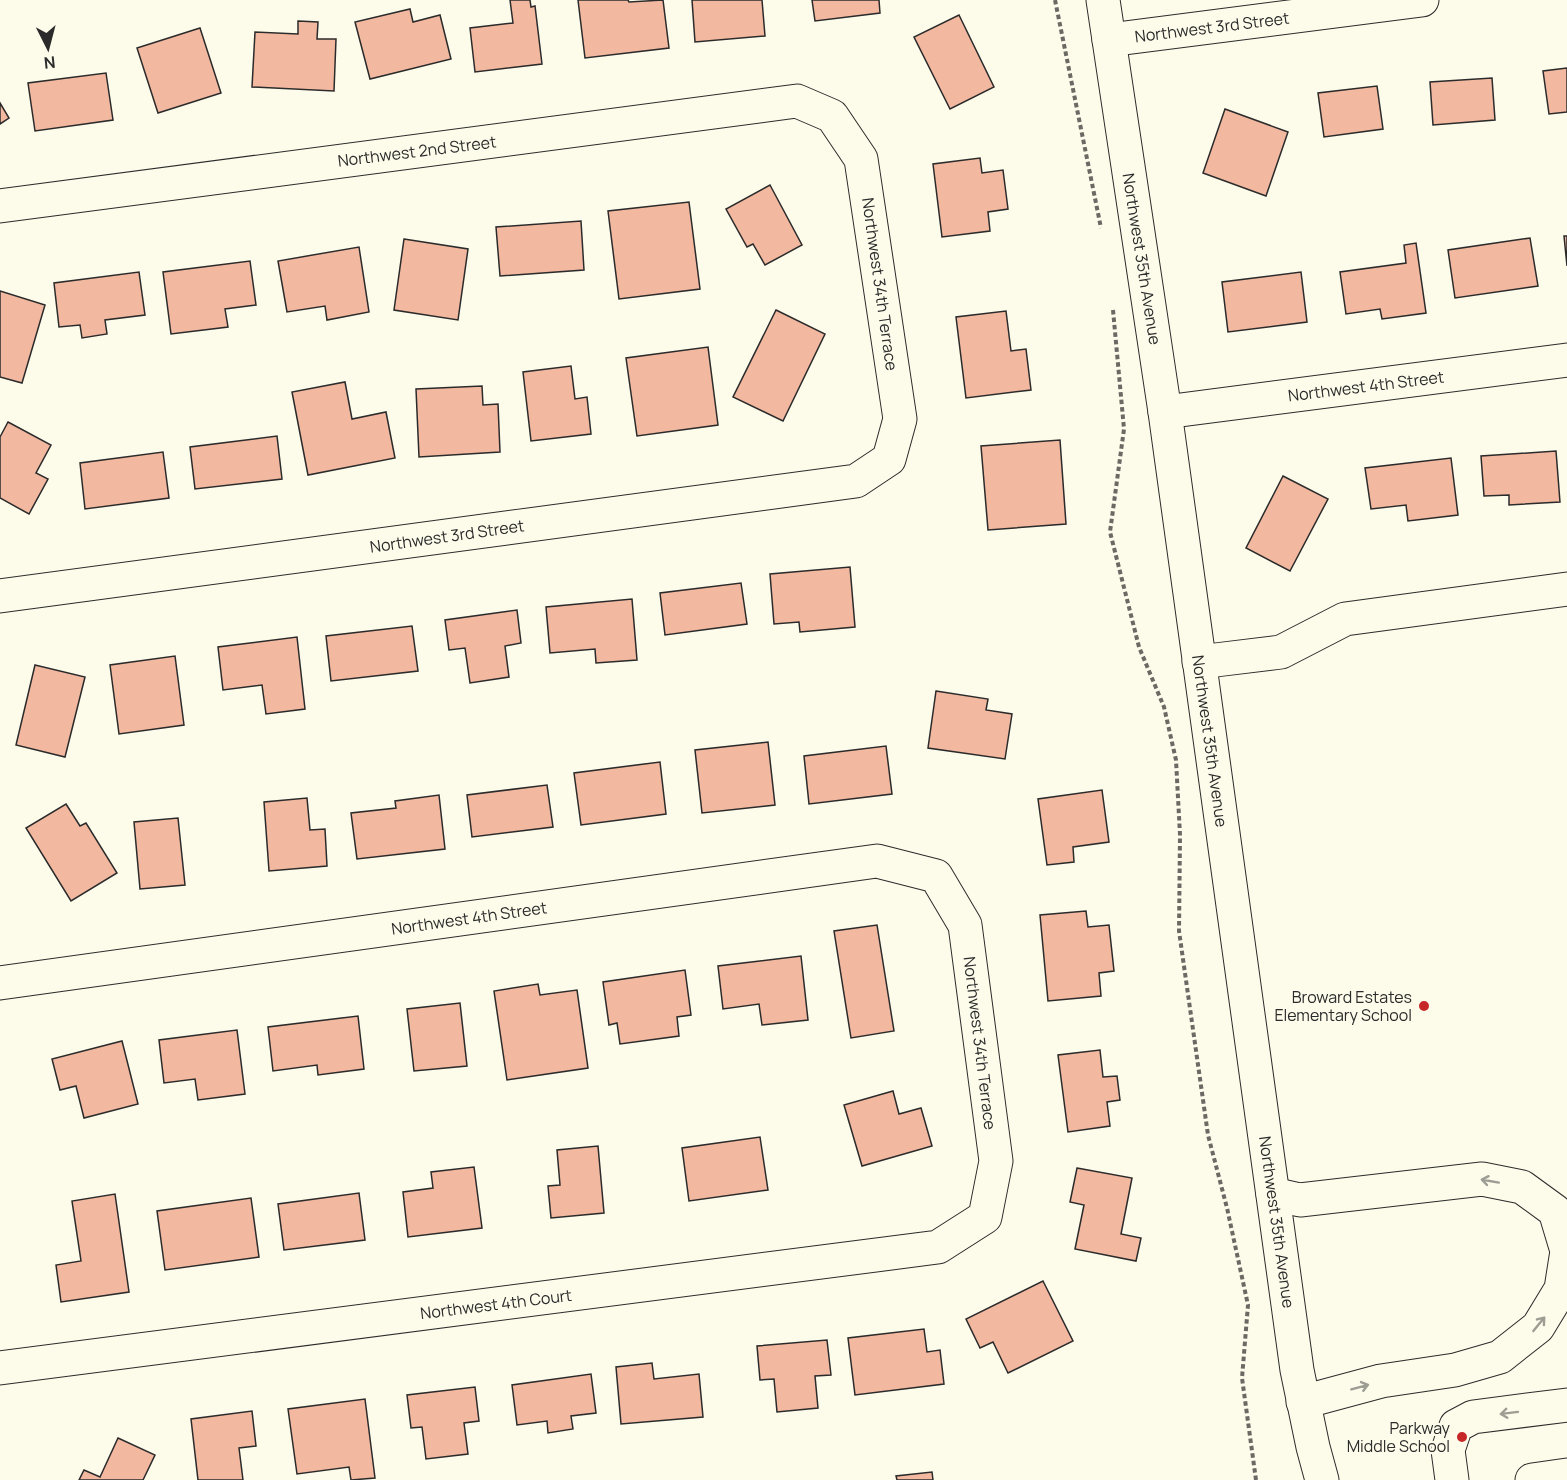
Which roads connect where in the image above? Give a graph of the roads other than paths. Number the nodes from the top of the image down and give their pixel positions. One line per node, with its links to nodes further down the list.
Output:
1 (1103, 0): 3 (street, Northwest 35th Avenue)
2 (1422, 0): 3 (street, Northwest 3rd Street)
3 (1109, 40): 7 (street, Northwest 35th Avenue)
4 (832, 116): 5 (street, Northwest 2nd Street); 8 (street, Northwest 34th Terrace)
5 (0, 206)
6 (1567, 360): 7 (street, Northwest 4th Street)
7 (1165, 412): 11 (street, Northwest 35th Avenue)
8 (889, 459): 10 (street, Northwest 3rd Street)
9 (1567, 590): 11 (street)
10 (0, 596)
11 (1199, 662): 14 (street, Northwest 35th Avenue)
12 (936, 876): 13 (street, Northwest 4th Street); 15 (street, Northwest 34th Terrace)
13 (0, 983)
14 (1273, 1194): 17 (street, Northwest 35th Avenue); 17 (street, one-way to 14)
15 (985, 1217): 16 (street, Northwest 4th Court)
16 (0, 1368)
17 (1303, 1402): 20 (street, Northwest 35th Avenue)
18 (1567, 1405): 21 (street, one-way to 21)
19 (1567, 1475): 22 (street)
20 (1322, 1480)
21 (1452, 1480)
22 (1532, 1480)

